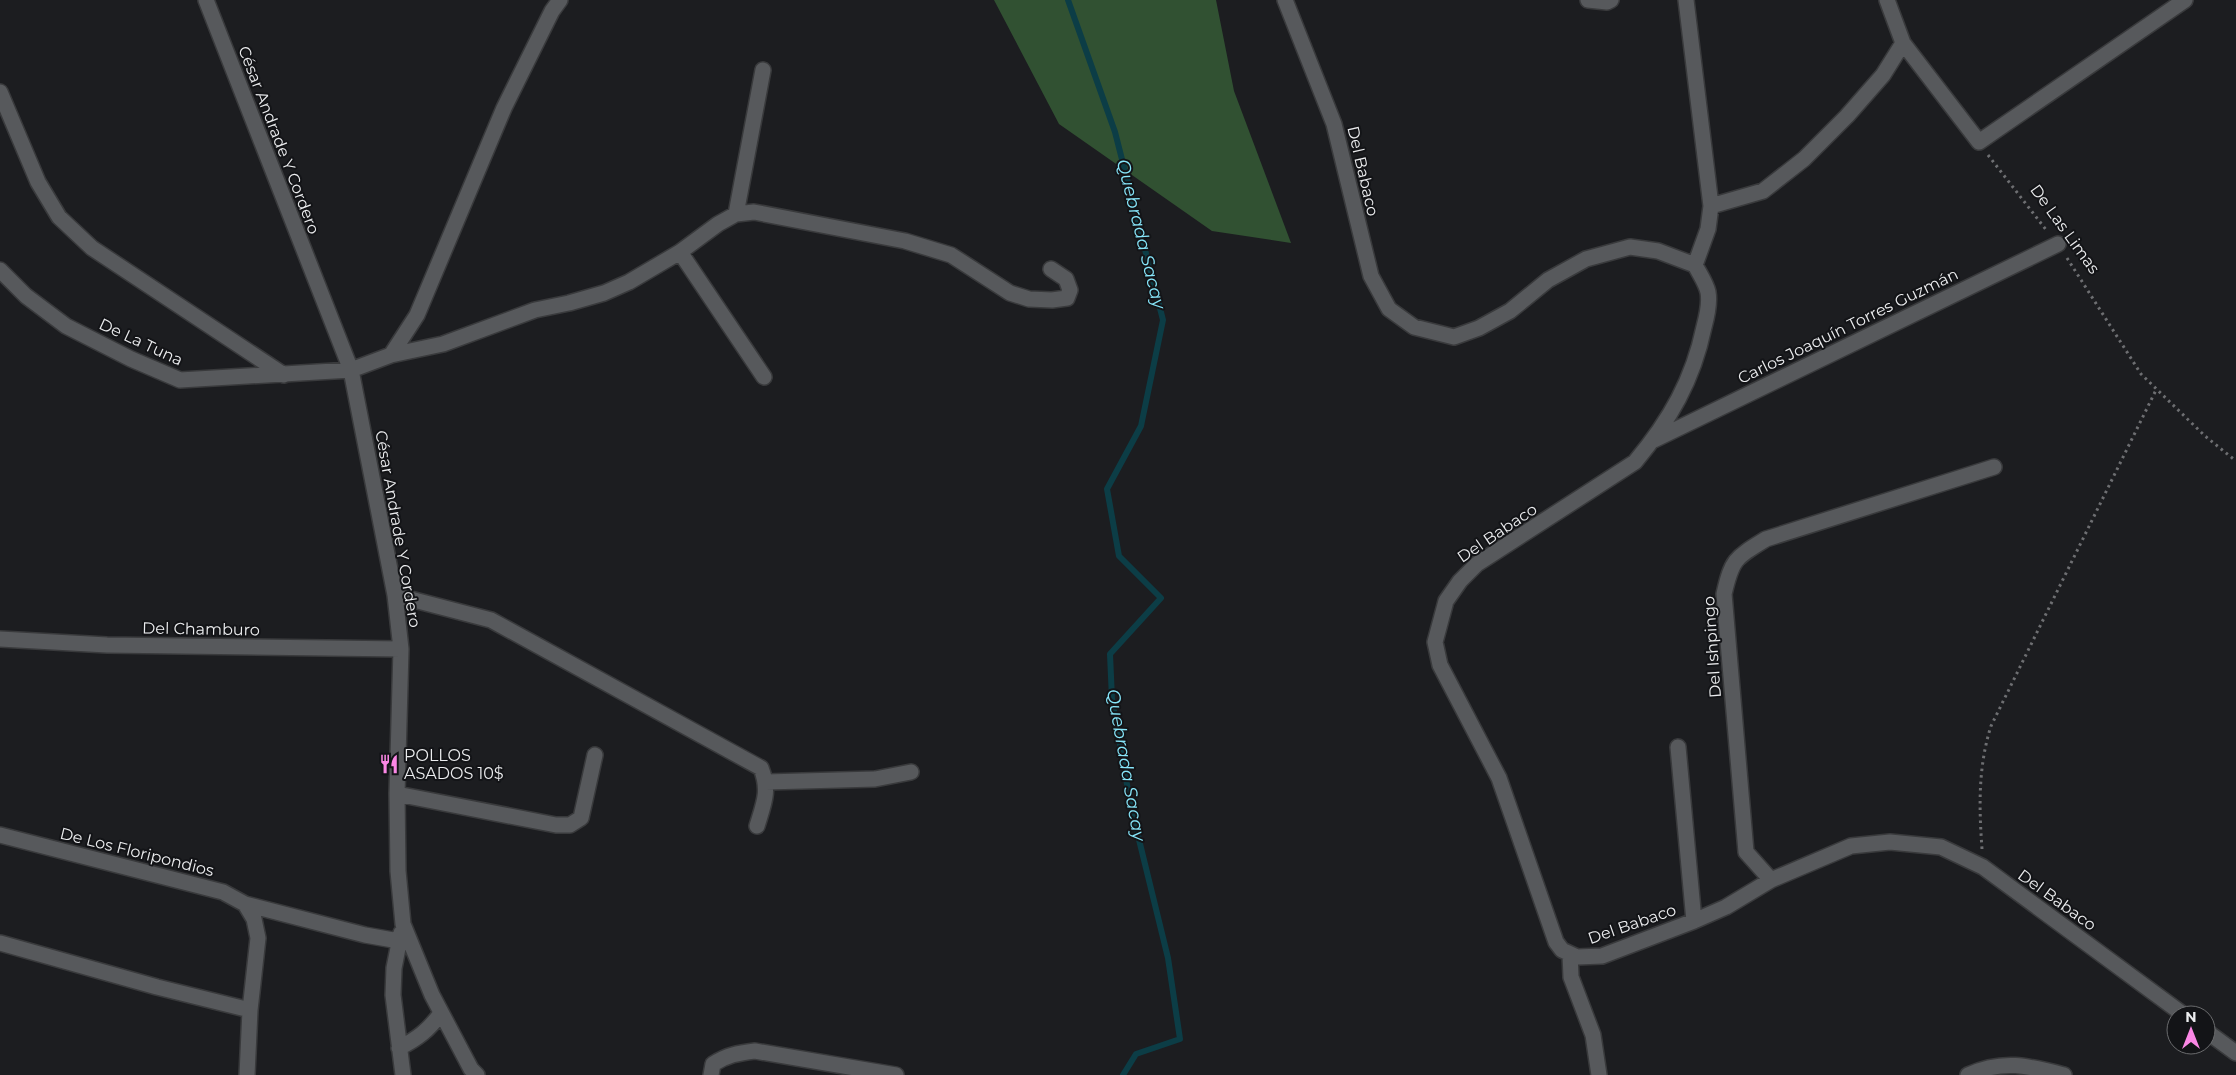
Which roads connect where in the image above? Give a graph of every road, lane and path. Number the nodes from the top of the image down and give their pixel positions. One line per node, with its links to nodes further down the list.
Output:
1 (206, 0): 21 (street, César Andrade Y Cordero)
2 (560, 0): 20 (street)
3 (1285, 0): 17 (street, Del Babaco)
4 (1588, 0): 5 (street)
5 (1611, 0)
6 (1686, 0): 13 (street)
7 (1887, 0): 9 (street)
8 (2185, 0): 12 (street)
9 (1903, 44): 12 (street); 13 (street)
10 (763, 70): 14 (street)
11 (0, 92): 22 (street)
12 (1979, 142): 15 (path, De Las Limas)
13 (1711, 206): 17 (street)
14 (736, 214): 16 (street, De La Tuna); 18 (street)
15 (2058, 244): 24 (path, De Las Limas); 25 (street, Carlos Joaquín Torres Guzmán)
16 (680, 252): 20 (street, De La Tuna); 23 (street)
17 (1695, 265): 25 (street, Del Babaco)
18 (1051, 269)
19 (0, 270): 22 (street, De La Tuna)
20 (390, 355): 21 (street, De La Tuna)
21 (351, 370): 22 (street, De La Tuna); 28 (street, César Andrade Y Cordero)
22 (284, 375)
23 (764, 377)
24 (2156, 390): 26 (path, De Las Limas); 38 (path)
25 (1653, 440): 45 (street, Del Babaco)
26 (2236, 461)
27 (1994, 467): 39 (street, Del Ishpingo)
28 (395, 595): 30 (street, César Andrade Y Cordero); 34 (street)
29 (0, 640): 30 (street, Del Chamburo)
30 (401, 648): 35 (street, César Andrade Y Cordero)
31 (1678, 747): 41 (street)
32 (595, 755): 35 (street)
33 (911, 772): 34 (street)
34 (766, 782): 36 (street)
35 (397, 794): 42 (street, César Andrade Y Cordero)
36 (757, 826)
37 (0, 835): 40 (street, De Los Floripondios)
38 (1983, 868): 39 (street, Del Babaco); 46 (street, Del Babaco)
39 (1771, 880): 41 (street, Del Babaco)
40 (245, 904): 43 (street, De Los Floripondios); 47 (street)
41 (1694, 921): 45 (street, Del Babaco)
42 (403, 924): 43 (street); 48 (street, César Andrade Y Cordero)
43 (399, 941): 50 (street)
44 (0, 943): 47 (street)
45 (1570, 954): 57 (street)
46 (2170, 1005)
47 (250, 1010): 52 (street)
48 (442, 1013): 50 (street); 54 (street, César Andrade Y Cordero)
49 (2216, 1038): 51 (street)
50 (399, 1048): 53 (street)
51 (2236, 1053)
52 (247, 1075)
53 (403, 1075)
54 (477, 1075)
55 (711, 1075): 56 (street)
56 (896, 1075)
57 (1600, 1075)
58 (1968, 1075): 59 (street)
59 (2064, 1075)

